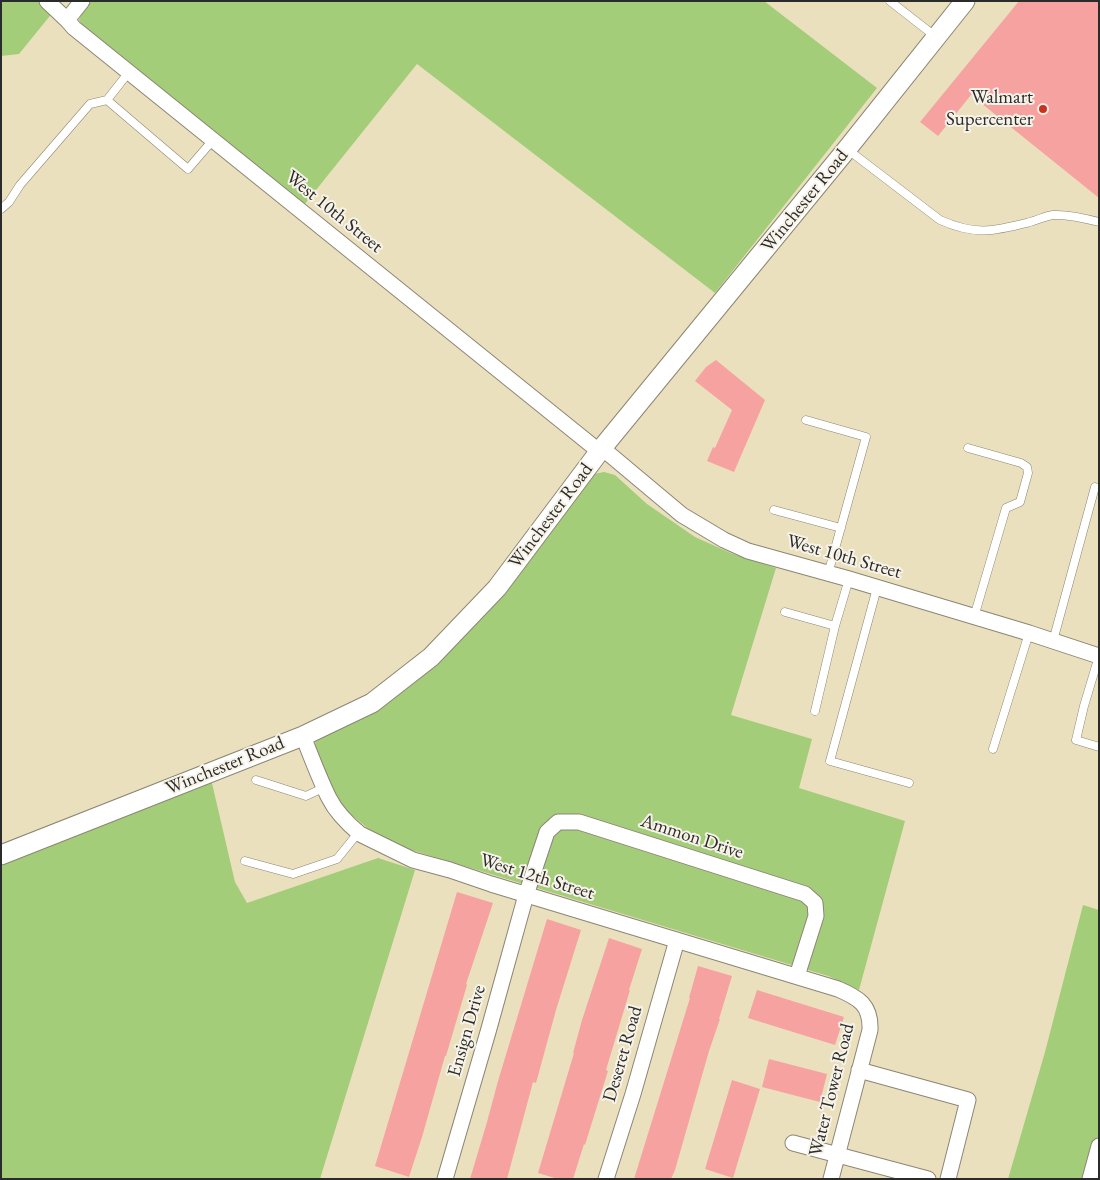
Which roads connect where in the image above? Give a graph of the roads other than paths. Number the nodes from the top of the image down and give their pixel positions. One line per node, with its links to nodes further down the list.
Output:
1 (47, 1): 5 (street, West 10th Street)
2 (82, 1): 5 (street)
3 (890, 1): 6 (lane)
4 (965, 1): 6 (street, Winchester Road)
5 (67, 20): 7 (street, West 10th Street)
6 (936, 37): 10 (street, Winchester Road)
7 (129, 72): 8 (lane); 9 (street, West 10th Street)
8 (107, 100): 9 (lane); 11 (lane)
9 (213, 140): 15 (street, West 10th Street)
10 (848, 148): 12 (lane); 15 (street, Winchester Road)
11 (1, 209)
12 (1099, 222)
13 (806, 420): 18 (lane)
14 (968, 448): 23 (lane)
15 (601, 450): 19 (street, West 10th Street); 29 (street, Winchester Road)
16 (1095, 487): 26 (lane)
17 (774, 510): 18 (lane)
18 (841, 528): 19 (lane)
19 (828, 574): 20 (street, West 10th Street)
20 (848, 579): 21 (street, West 10th Street); 24 (lane)
21 (878, 588): 23 (street, West 10th Street); 33 (lane)
22 (785, 612): 24 (lane)
23 (974, 617): 25 (street, West 10th Street)
24 (835, 626): 28 (lane)
25 (1029, 633): 26 (street, West 10th Street); 31 (lane)
26 (1053, 641): 27 (street, West 10th Street)
27 (1099, 656): 30 (lane)
28 (815, 711)
29 (303, 736): 34 (street, West 12th Street); 36 (street, Winchester Road)
30 (1099, 747)
31 (993, 749)
32 (256, 780): 34 (lane)
33 (909, 782)
34 (324, 787): 35 (street, West 12th Street)
35 (358, 833): 37 (lane); 38 (street, West 12th Street)
36 (1, 855)
37 (245, 861)
38 (526, 895): 39 (street, West 12th Street); 40 (street, Ammon Drive); 46 (street, Ensign Drive)
39 (676, 940): 40 (street, West 12th Street); 47 (street, Deseret Road)
40 (797, 976): 41 (street, West 12th Street)
41 (817, 982): 42 (street, Water Tower Road)
42 (859, 1070): 45 (street, Water Tower Road); 50 (street)
43 (793, 1143): 45 (street)
44 (1099, 1146): 51 (street)
45 (837, 1155): 48 (street, Water Tower Road); 49 (street)
46 (445, 1179)
47 (606, 1179)
48 (831, 1179)
49 (928, 1179)
50 (948, 1179)
51 (1090, 1179)

